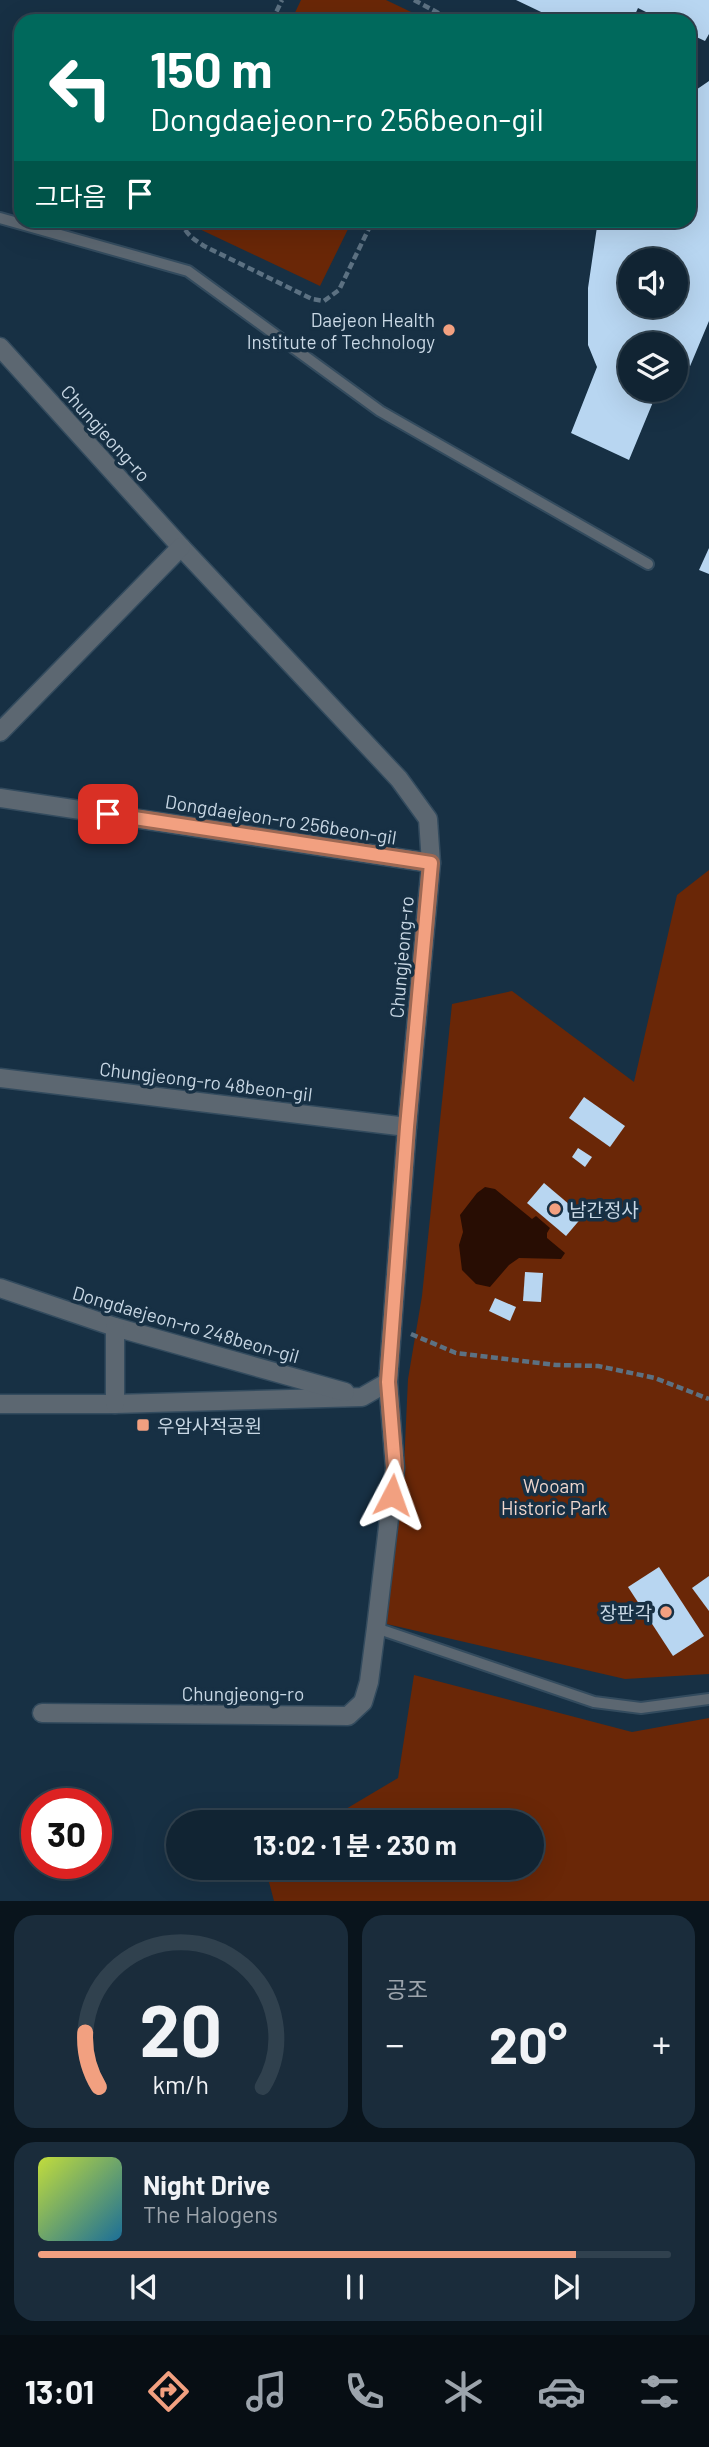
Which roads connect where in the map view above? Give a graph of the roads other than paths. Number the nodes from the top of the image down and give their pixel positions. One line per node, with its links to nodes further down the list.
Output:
1 (35, 228): 4 (lane)
2 (0, 348): 3 (street, Chungjeong-ro)
3 (181, 547): 5 (street); 7 (street, Chungjeong-ro)
4 (648, 564)
5 (0, 732)
6 (0, 798): 7 (street, Dongdaejeon-ro 256beon-gil)
7 (431, 863): 9 (street, Chungjeong-ro)
8 (0, 1077): 9 (street, Chungjeong-ro 48beon-gil)
9 (407, 1127): 12 (street, Chungjeong-ro)
10 (0, 1289): 11 (street, Dongdaejeon-ro 248beon-gil)
11 (115, 1327): 13 (street, Dongdaejeon-ro 248beon-gil); 15 (street)
12 (388, 1382): 13 (street); 16 (street, Chungjeong-ro)
13 (362, 1396): 15 (street)
14 (0, 1404): 15 (street)
15 (115, 1404)
16 (376, 1628): 17 (lane); 18 (street, Chungjeong-ro)
17 (709, 1699)
18 (43, 1713)

